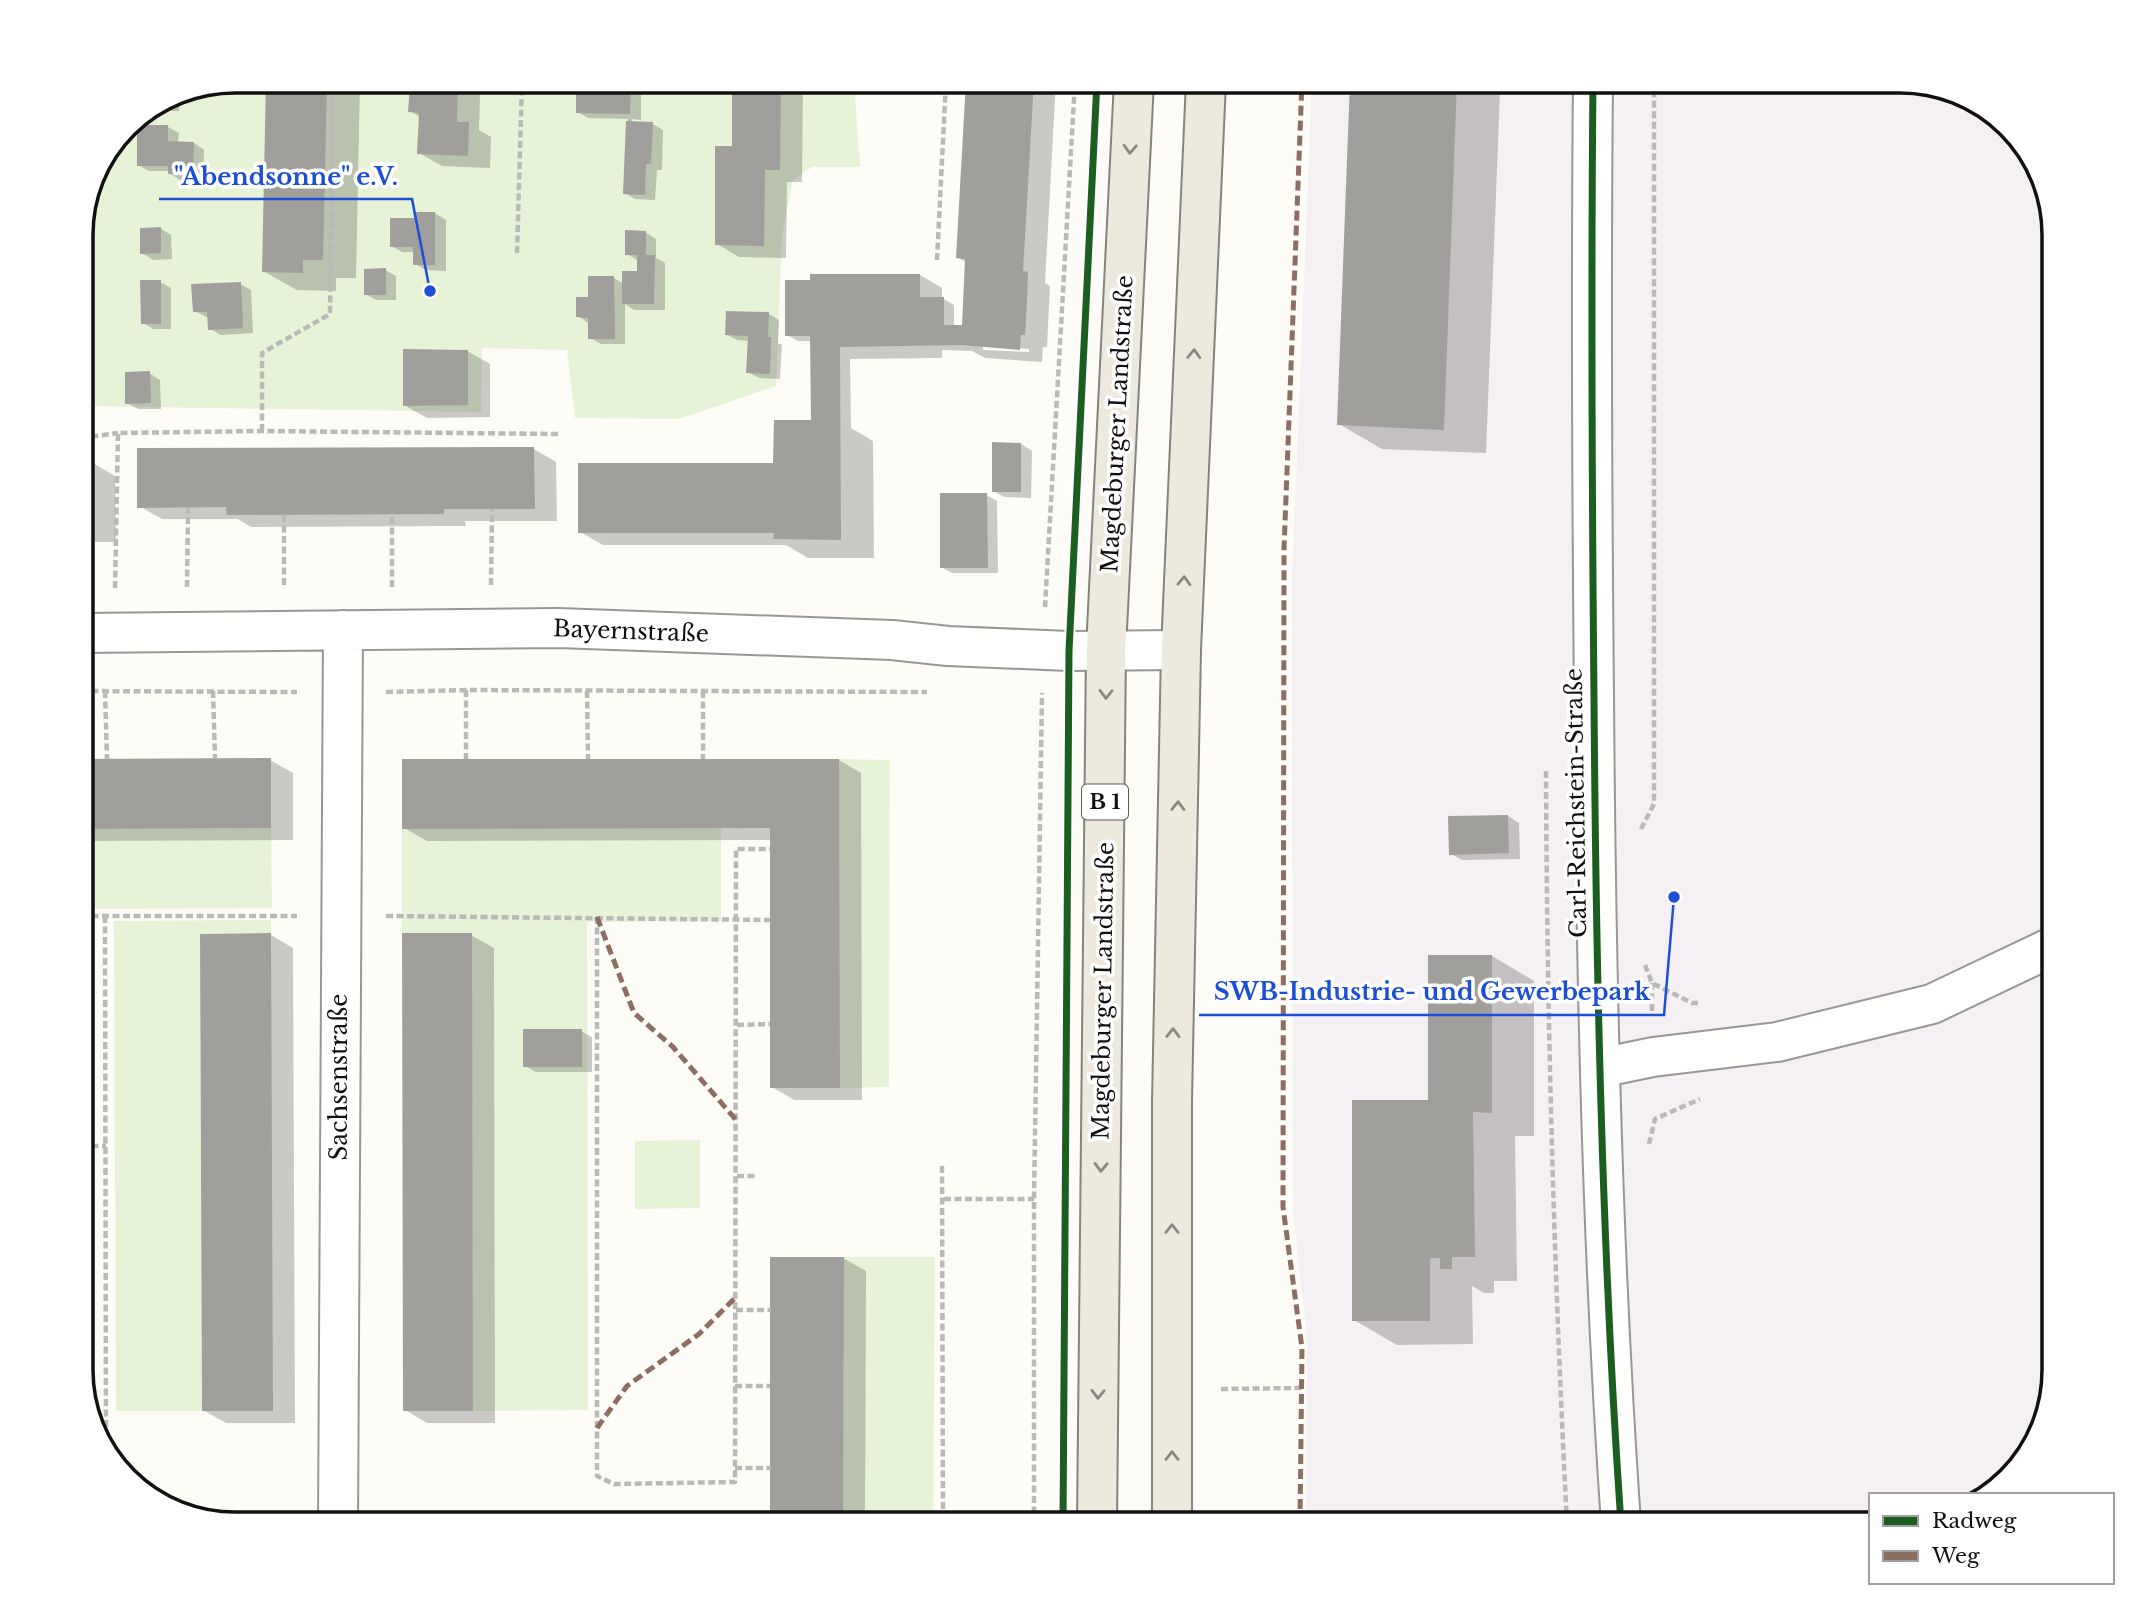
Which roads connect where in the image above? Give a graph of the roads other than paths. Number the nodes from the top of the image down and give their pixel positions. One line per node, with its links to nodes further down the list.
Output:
1 (1133, 93): 6 (main road, Magdeburger Landstraße / B 1, one-way to 6)
2 (1205, 93): 7 (main road, one-way to 2)
3 (1593, 93): 9 (street, Carl-Reichstein-Straße)
4 (343, 630): 5 (street, Bayernstraße); 6 (street, Bayernstraße); 10 (street, Sachsenstraße)
5 (98, 633)
6 (1106, 650): 7 (street, Bayernstraße); 11 (main road, Magdeburger Landstraße / B 1, one-way to 11)
7 (1181, 650): 12 (main road, one-way to 7)
8 (2042, 952): 9 (street)
9 (1601, 1068): 13 (street, Carl-Reichstein-Straße)
10 (338, 1512)
11 (1097, 1512)
12 (1172, 1512)
13 (1620, 1512)

